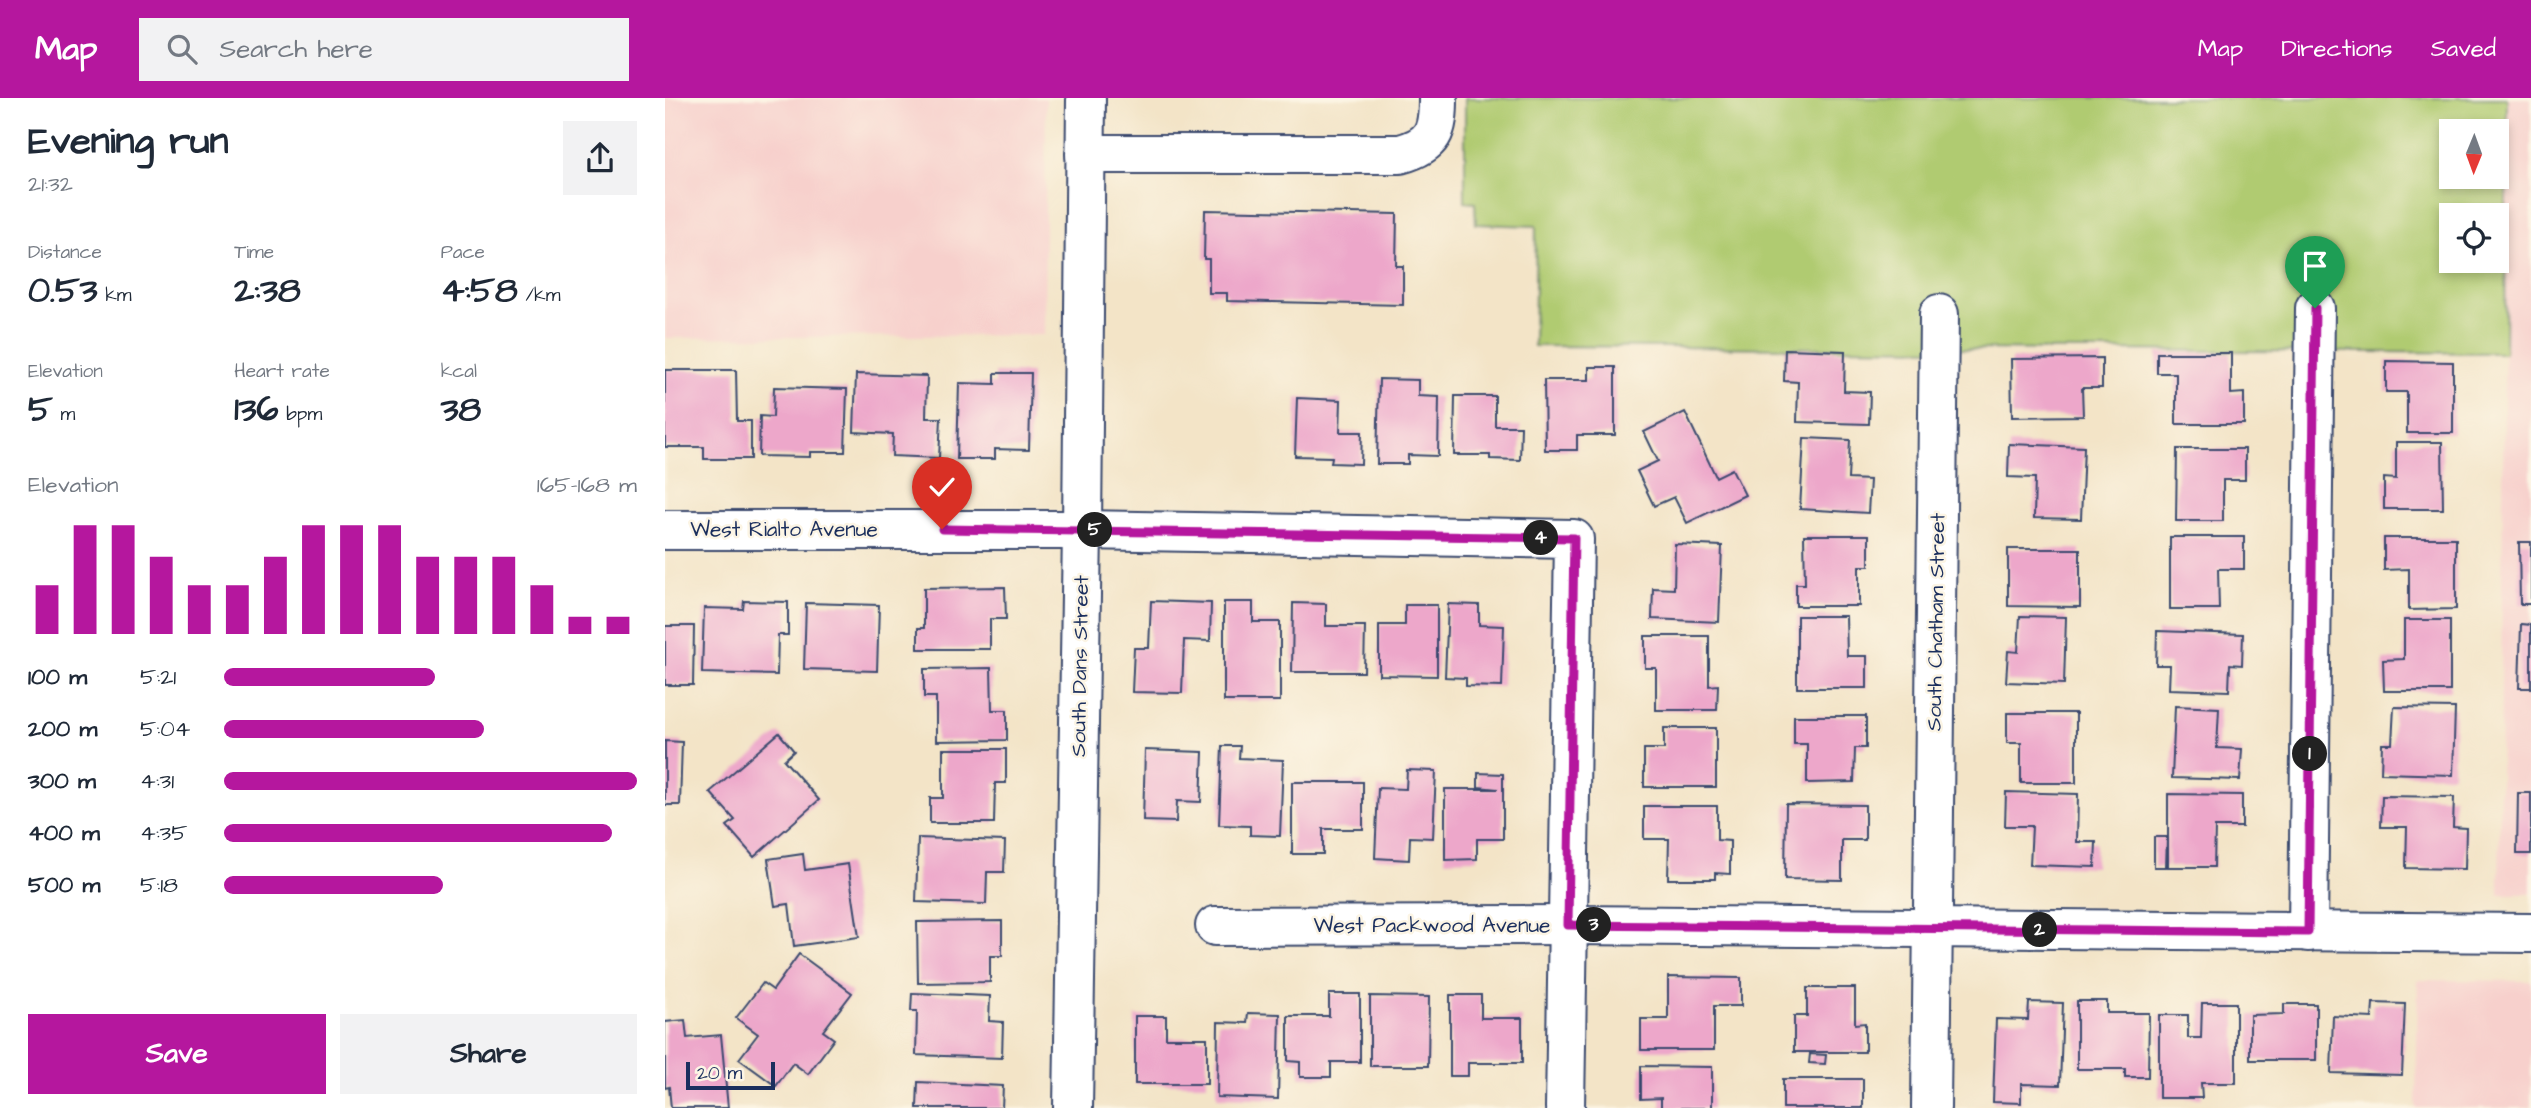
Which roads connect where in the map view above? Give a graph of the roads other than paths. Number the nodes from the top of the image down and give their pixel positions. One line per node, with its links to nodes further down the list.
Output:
1 (1086, 98): 3 (street, South Dans Street)
2 (1439, 98): 3 (street)
3 (1085, 154): 7 (street, South Dans Street)
4 (2315, 308): 11 (street)
5 (1939, 314): 10 (street, South Chatham Street)
6 (665, 530): 7 (street, West Rialto Avenue)
7 (1082, 530): 8 (street, West Rialto Avenue); 13 (street, South Dans Street)
8 (1568, 925): 9 (street, West Packwood Avenue); 10 (street, West Packwood Avenue); 14 (street)
9 (1215, 926)
10 (1933, 929): 11 (street, West Packwood Avenue); 15 (street, South Chatham Street)
11 (2308, 932): 12 (street, West Packwood Avenue)
12 (2531, 933)
13 (1073, 1108)
14 (1565, 1108)
15 (1931, 1108)

